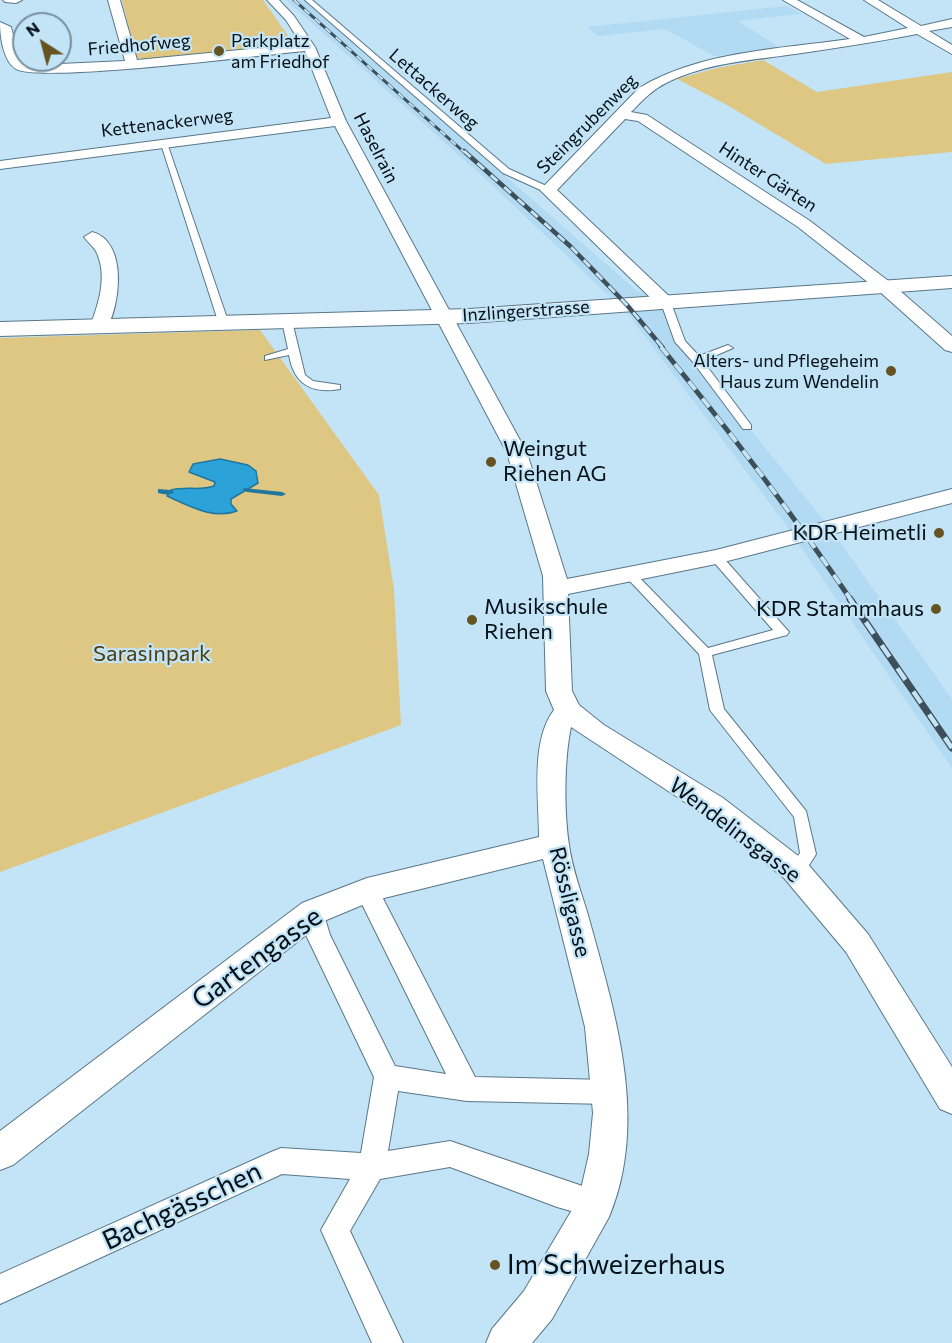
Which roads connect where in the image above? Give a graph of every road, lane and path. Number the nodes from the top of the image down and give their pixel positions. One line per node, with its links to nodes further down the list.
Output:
1 (9, 0): 2 (street)
2 (16, 0)
3 (114, 0): 14 (street)
4 (273, 0): 12 (street, Haselrain)
5 (308, 0): 19 (lane, Lettackerweg)
6 (789, 0): 11 (street)
7 (870, 0): 10 (street)
8 (952, 23): 10 (street, Steingrubenweg)
9 (0, 26): 14 (street, Friedhofweg)
10 (920, 30): 11 (street, Steingrubenweg); 13 (street)
11 (862, 41): 15 (street, Steingrubenweg)
12 (309, 47): 14 (street, Friedhofweg); 16 (street, Haselrain)
13 (952, 50)
14 (132, 64)
15 (622, 114): 19 (street, Steingrubenweg); 22 (street, Hinter Gärten)
16 (339, 121): 17 (street, Kettenackerweg); 24 (street, Haselrain)
17 (163, 143): 18 (street, Kettenackerweg); 26 (lane)
18 (0, 165)
19 (548, 190): 23 (street, Steingrubenweg)
20 (92, 237): 27 (street)
21 (952, 282): 22 (street, Inzlingerstrasse)
22 (885, 287): 23 (street, Inzlingerstrasse); 29 (street, Hinter Gärten)
23 (666, 303): 24 (street, Inzlingerstrasse); 33 (lane)
24 (442, 316): 25 (street, Inzlingerstrasse); 39 (street)
25 (287, 321): 26 (street, Inzlingerstrasse); 31 (lane)
26 (224, 324): 27 (street, Inzlingerstrasse)
27 (99, 327): 28 (street, Inzlingerstrasse)
28 (0, 330)
29 (952, 346)
30 (728, 348): 33 (lane)
31 (293, 351): 32 (lane); 34 (lane)
32 (269, 358)
33 (697, 360): 35 (lane)
34 (336, 387)
35 (747, 427)
36 (952, 496): 37 (street)
37 (716, 557): 38 (street); 40 (lane)
38 (631, 576): 39 (street); 40 (lane)
39 (556, 589): 41 (street)
40 (705, 653): 43 (lane)
41 (568, 711): 42 (street, Rössligasse); 43 (street, Wendelinsgasse)
42 (554, 845): 44 (street, Gartengasse); 48 (street, Rössligasse)
43 (795, 870): 49 (street, Wendelinsgasse)
44 (367, 890): 45 (street, Gartengasse); 47 (street)
45 (313, 912): 46 (street); 50 (street, Gartengasse)
46 (387, 1077): 47 (street); 51 (street)
47 (467, 1089): 48 (street)
48 (609, 1092): 52 (street, Rössligasse)
49 (952, 1098)
50 (0, 1154)
51 (372, 1167): 52 (street, Bachgässchen); 53 (street, Bachgässchen); 54 (street)
52 (596, 1204): 55 (street, Rössligasse)
53 (0, 1289)
54 (388, 1343)
55 (506, 1343)

